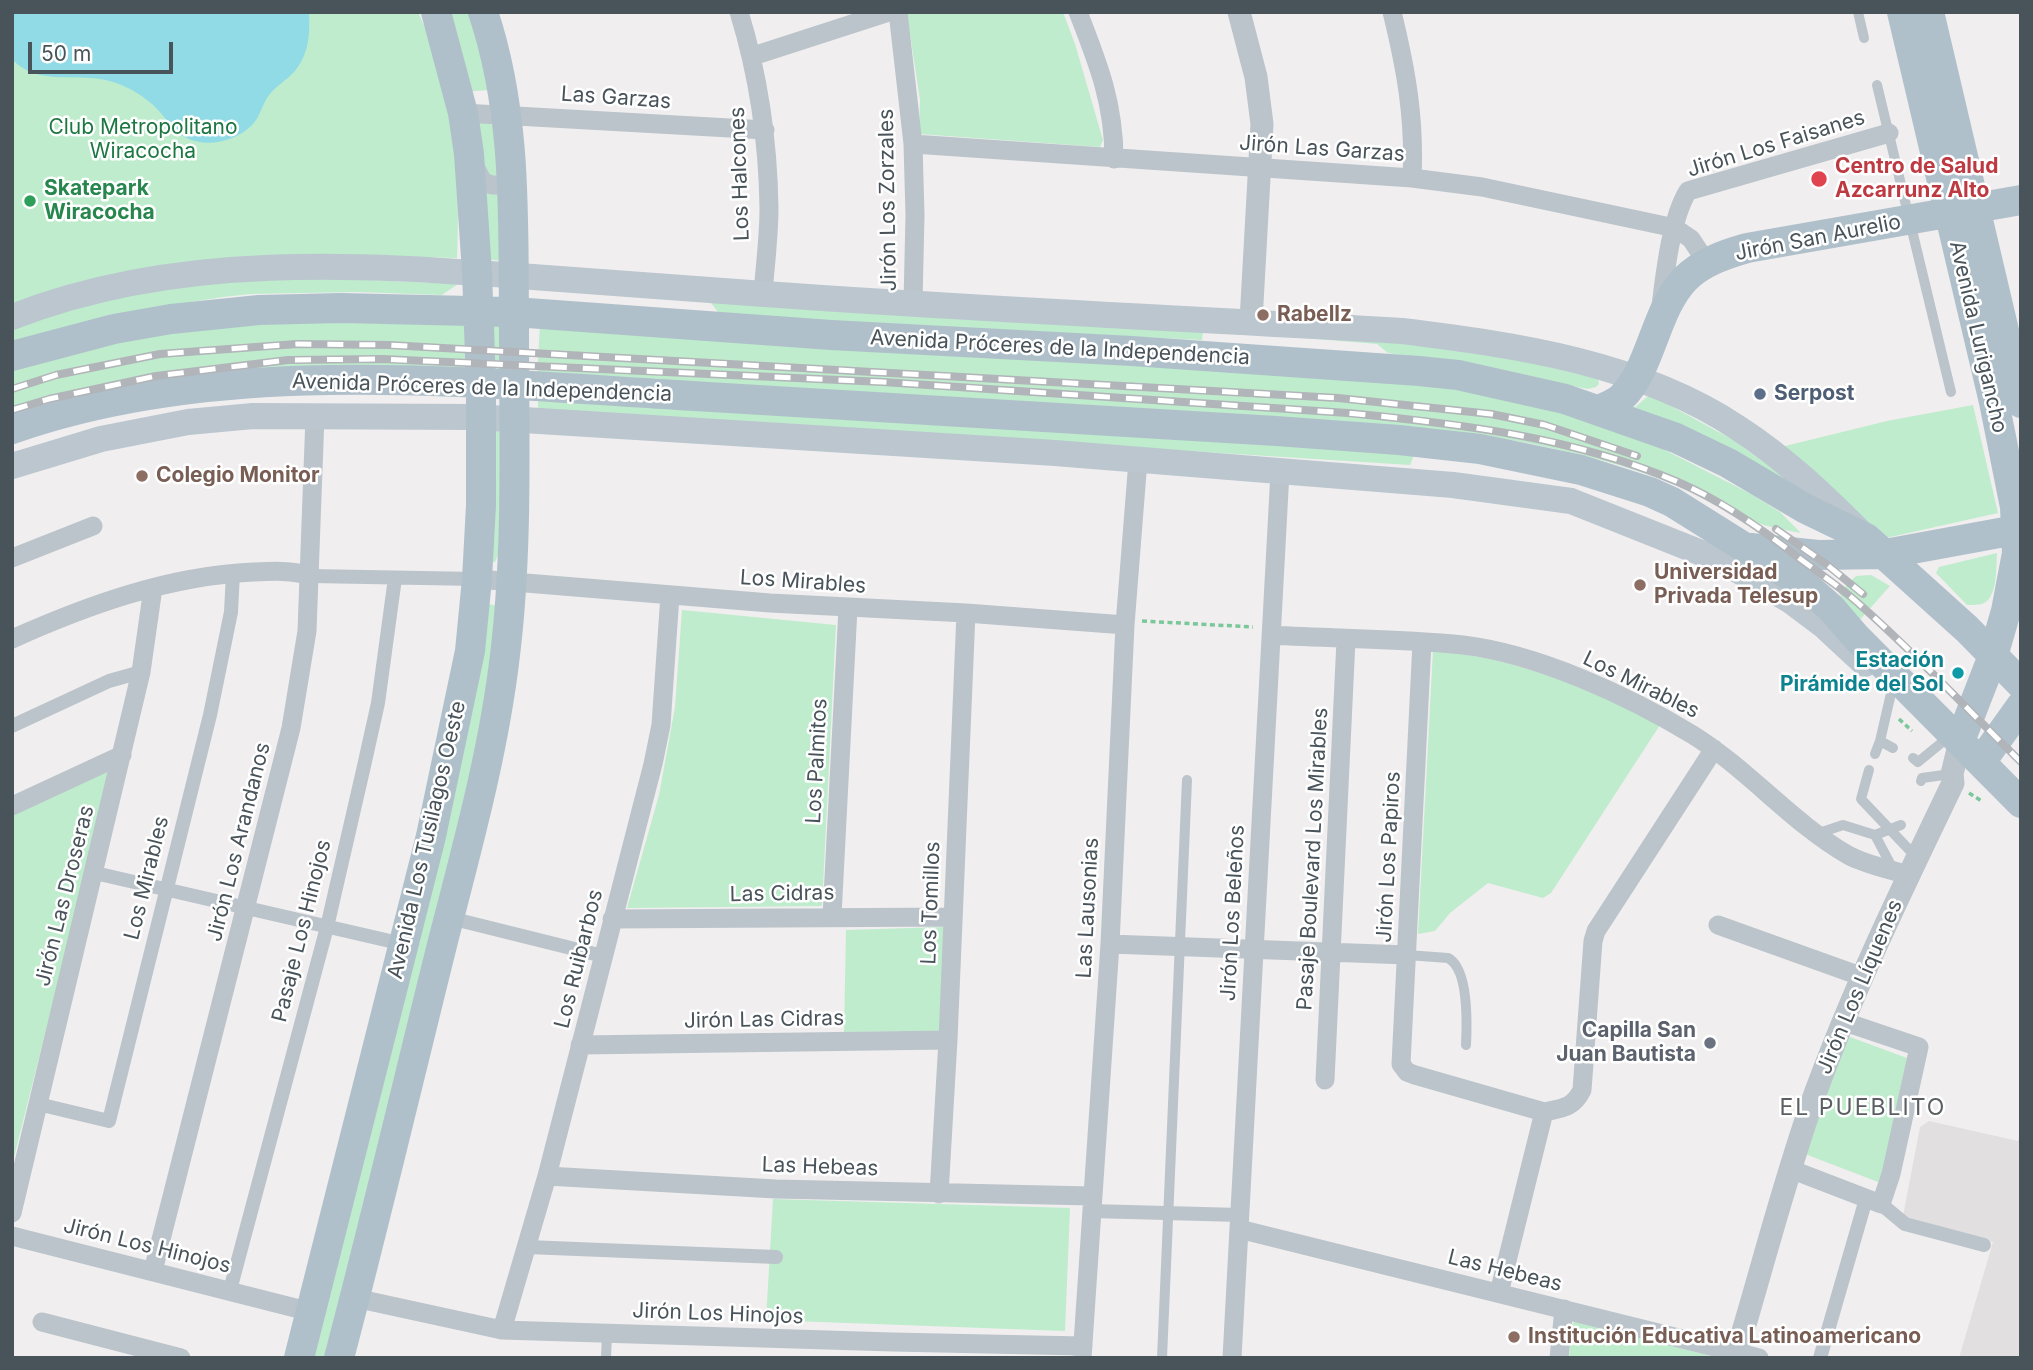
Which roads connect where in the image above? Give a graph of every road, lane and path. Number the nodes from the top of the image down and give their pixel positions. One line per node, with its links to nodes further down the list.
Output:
1 (436, 12): 15 (main road, Avenida Los Tusilagos Oeste)
2 (483, 12): 16 (main road, Avenida Los Tusilagos Oeste)
3 (739, 12): 13 (street, Los Halcones)
4 (889, 12): 13 (street)
5 (898, 12): 19 (street, Jirón Los Zorzales)
6 (1078, 12): 21 (street)
7 (1239, 12): 22 (street)
8 (1392, 12): 23 (street)
9 (1858, 12): 12 (lane)
10 (1902, 12): 26 (main road, Avenida Lurigancho)
11 (1929, 12): 26 (main road, Avenida Lurigancho)
12 (1864, 38)
13 (753, 56): 17 (street, Los Halcones)
14 (1877, 85): 18 (lane)
15 (463, 113): 16 (street, Las Garzas); 20 (main road, Avenida Los Tusilagos Oeste)
16 (507, 114): 17 (street, Las Garzas); 24 (main road, Avenida Los Tusilagos Oeste)
17 (765, 130): 32 (street, Los Halcones)
18 (1889, 133): 27 (lane); 28 (street, Jirón Los Faisanes)
19 (913, 144): 21 (street, Jirón Las Garzas); 33 (street, Jirón Los Zorzales)
20 (469, 154): 24 (street); 30 (main road, Avenida Los Tusilagos Oeste)
21 (1114, 159): 22 (street, Jirón Las Garzas)
22 (1260, 167): 23 (street, Jirón Las Garzas); 37 (street)
23 (1412, 178): 28 (street, Jirón Las Garzas)
24 (513, 185): 31 (main road, Avenida Los Tusilagos Oeste)
25 (2021, 200): 26 (main road, Jirón San Aurelio)
26 (1963, 211): 27 (main road, Jirón San Aurelio); 44 (main road, Avenida Lurigancho); 55 (main road, Avenida Lurigancho)
27 (1910, 220): 29 (main road, Jirón San Aurelio); 43 (lane)
28 (1675, 228): 29 (street); 38 (street, Jirón Los Faisanes)
29 (1707, 263): 38 (main road, Jirón San Aurelio)
30 (477, 272): 31 (main road, Avenida Próceres de la Independencia); 34 (main road, Avenida Los Tusilagos Oeste); 36 (main road, Avenida Próceres de la Independencia)
31 (514, 275): 32 (main road, Avenida Próceres de la Independencia); 35 (main road, Avenida Los Tusilagos Oeste)
32 (763, 294): 33 (main road, Avenida Próceres de la Independencia)
33 (913, 303): 37 (main road, Avenida Próceres de la Independencia)
34 (478, 311): 35 (main road, Avenida Próceres de la Independencia); 39 (main road, Avenida Próceres de la Independencia); 41 (main road, Avenida Los Tusilagos Oeste)
35 (514, 312): 42 (main road, Avenida Los Tusilagos Oeste); 45 (main road, Avenida Próceres de la Independencia)
36 (12, 317)
37 (1251, 321): 40 (main road, Avenida Próceres de la Independencia)
38 (1657, 328): 40 (main road, Jirón San Aurelio)
39 (12, 356)
40 (1635, 379): 45 (main road, Jirón San Aurelio); 56 (main road, Avenida Próceres de la Independencia)
41 (481, 384): 42 (main road, Avenida Próceres de la Independencia); 47 (main road, Avenida Los Tusilagos Oeste); 49 (main road, Avenida Próceres de la Independencia)
42 (514, 385): 48 (main road, Avenida Los Tusilagos Oeste); 57 (main road, Avenida Próceres de la Independencia)
43 (1951, 392)
44 (2021, 403)
45 (1599, 410): 56 (main road, Avenida Próceres de la Independencia)
46 (315, 416): 47 (main road, Avenida Próceres de la Independencia); 51 (main road, Avenida Próceres de la Independencia); 60 (street, Jirón Los Arandanos)
47 (481, 417): 48 (main road, Avenida Próceres de la Independencia); 62 (main road, Avenida Los Tusilagos Oeste)
48 (514, 419): 50 (main road, Avenida Próceres de la Independencia); 63 (main road, Avenida Los Tusilagos Oeste)
49 (12, 429)
50 (1138, 460): 52 (main road, Avenida Próceres de la Independencia); 68 (street, Las Lausonias)
51 (12, 466)
52 (1280, 472): 53 (main road, Avenida Próceres de la Independencia); 69 (street, Jirón Los Beleños)
53 (1571, 501): 57 (main road); 76 (main road, Avenida Próceres de la Independencia)
54 (93, 526): 58 (street)
55 (2019, 529): 56 (main road); 73 (main road, Avenida Lurigancho)
56 (1876, 546): 57 (main road); 73 (main road, Avenida Próceres de la Independencia)
57 (1746, 548): 81 (main road, Avenida Próceres de la Independencia)
58 (12, 558)
59 (233, 573): 60 (street); 64 (street); 99 (street, Los Mirables)
60 (311, 576): 61 (street); 100 (street, Jirón Los Arandanos)
61 (395, 578): 62 (street); 106 (street, Pasaje Los Hinojos)
62 (477, 579): 63 (street, Los Mirables); 107 (main road, Avenida Los Tusilagos Oeste)
63 (513, 582): 65 (street, Los Mirables); 103 (main road, Avenida Los Tusilagos Oeste)
64 (153, 588): 70 (street); 74 (street, Jirón Las Droseras)
65 (670, 595): 66 (street, Los Mirables); 104 (street, Los Ruibarbos)
66 (848, 608): 67 (street, Los Mirables); 101 (street, Los Palmitos)
67 (966, 614): 68 (street, Los Mirables); 102 (street, Los Tomillos)
68 (1126, 623): 69 (path); 108 (street, Las Lausonias)
69 (1272, 631): 71 (street, Los Mirables); 110 (street, Jirón Los Beleños)
70 (12, 639)
71 (1346, 640): 72 (street, Los Mirables); 111 (street, Pasaje Boulevard Los Mirables)
72 (1422, 642): 84 (street, Los Mirables); 112 (street, Jirón Los Papiros)
73 (1993, 656): 75 (main road, Avenida Próceres de la Independencia); 81 (main road, Avenida Lurigancho)
74 (141, 672): 79 (street); 86 (street, Jirón Las Droseras)
75 (2021, 684)
76 (1892, 689): 81 (main road, Avenida Próceres de la Independencia); 82 (lane)
77 (2021, 706): 87 (main road)
78 (1896, 717): 80 (path)
79 (12, 726)
80 (1919, 737)
81 (1957, 737): 87 (main road, Avenida Próceres de la Independencia); 89 (street, Jirón Los Líquenes); 89 (lane)
82 (1880, 741): 83 (lane); 85 (lane)
83 (1893, 748)
84 (1714, 749): 95 (street, Los Mirables); 121 (street)
85 (1875, 754)
86 (122, 755): 92 (street); 98 (street, Jirón Las Droseras)
87 (1981, 762): 89 (street, Jirón Los Líquenes); 91 (main road, Avenida Próceres de la Independencia)
88 (1870, 771): 94 (lane)
89 (1952, 778): 97 (street, Jirón Los Líquenes)
90 (1187, 780): 109 (lane)
91 (2021, 803)
92 (12, 806)
93 (1901, 825): 94 (lane)
94 (1889, 830): 96 (lane); 97 (lane)
95 (1816, 834): 96 (lane); 97 (street, Los Mirables)
96 (1875, 835): 97 (lane)
97 (1906, 868): 114 (street, Jirón Los Líquenes)
98 (95, 873): 99 (street); 120 (street, Jirón Las Droseras)
99 (168, 890): 100 (street); 120 (street, Los Mirables)
100 (246, 908): 106 (street); 134 (street, Jirón Los Arandanos)
101 (832, 916): 102 (street, Las Cidras); 104 (street, Las Cidras)
102 (953, 917): 116 (street, Los Tomillos)
103 (450, 918): 113 (street); 137 (main road, Avenida Los Tusilagos Oeste)
104 (612, 919): 113 (street, Los Ruibarbos)
105 (1718, 925): 114 (street)
106 (327, 927): 107 (street); 135 (street, Pasaje Los Hinojos)
107 (403, 944): 139 (main road, Avenida Los Tusilagos Oeste)
108 (1110, 944): 109 (street); 126 (street, Las Lausonias)
109 (1181, 946): 110 (street); 128 (lane)
110 (1254, 949): 111 (street); 129 (street, Jirón Los Beleños)
111 (1332, 953): 112 (street); 119 (street, Pasaje Boulevard Los Mirables)
112 (1407, 955): 118 (lane); 121 (street, Jirón Los Papiros)
113 (603, 956): 117 (street, Los Ruibarbos)
114 (1863, 976): 115 (street, Jirón Los Líquenes)
115 (1842, 1021): 122 (street, Jirón Los Líquenes); 125 (street)
116 (948, 1040): 117 (street, Jirón Las Cidras); 124 (street, Los Tomillos)
117 (580, 1045): 123 (street, Los Ruibarbos)
118 (1466, 1045)
119 (1325, 1080)
120 (38, 1104): 127 (street, Jirón Las Droseras)
121 (1544, 1112): 136 (street)
122 (1790, 1169): 125 (street); 144 (street, Jirón Los Líquenes)
123 (547, 1176): 124 (street, Las Hebeas); 132 (street, Los Ruibarbos)
124 (939, 1194): 126 (street, Las Hebeas)
125 (1874, 1202): 131 (street); 153 (street)
126 (1091, 1203): 128 (street); 143 (street, Las Lausonias)
127 (12, 1213)
128 (1168, 1213): 129 (street); 149 (lane)
129 (1239, 1222): 136 (street, Las Hebeas); 150 (street, Jirón Los Beleños)
130 (12, 1236): 134 (street, Jirón Los Hinojos)
131 (1984, 1245)
132 (527, 1247): 133 (street); 141 (street, Los Ruibarbos)
133 (776, 1257)
134 (153, 1271): 135 (street, Jirón Los Hinojos)
135 (230, 1290): 139 (street, Jirón Los Hinojos)
136 (1499, 1293): 138 (street, Las Hebeas)
137 (355, 1298): 141 (street, Jirón Los Hinojos); 147 (main road, Avenida Los Tusilagos Oeste)
138 (1564, 1309): 144 (street, Las Hebeas); 151 (street)
139 (311, 1312): 146 (main road, Avenida Los Tusilagos Oeste)
140 (42, 1322): 145 (street)
141 (502, 1330): 142 (street, Jirón Los Hinojos)
142 (607, 1334): 143 (street, Jirón Los Hinojos); 148 (lane)
143 (1083, 1352)
144 (1736, 1354): 152 (street, Las Hebeas)
145 (181, 1358)
146 (299, 1358)
147 (339, 1358)
148 (607, 1358)
149 (1162, 1358)
150 (1232, 1358)
151 (1559, 1358)
152 (1759, 1358)
153 (1820, 1358)

